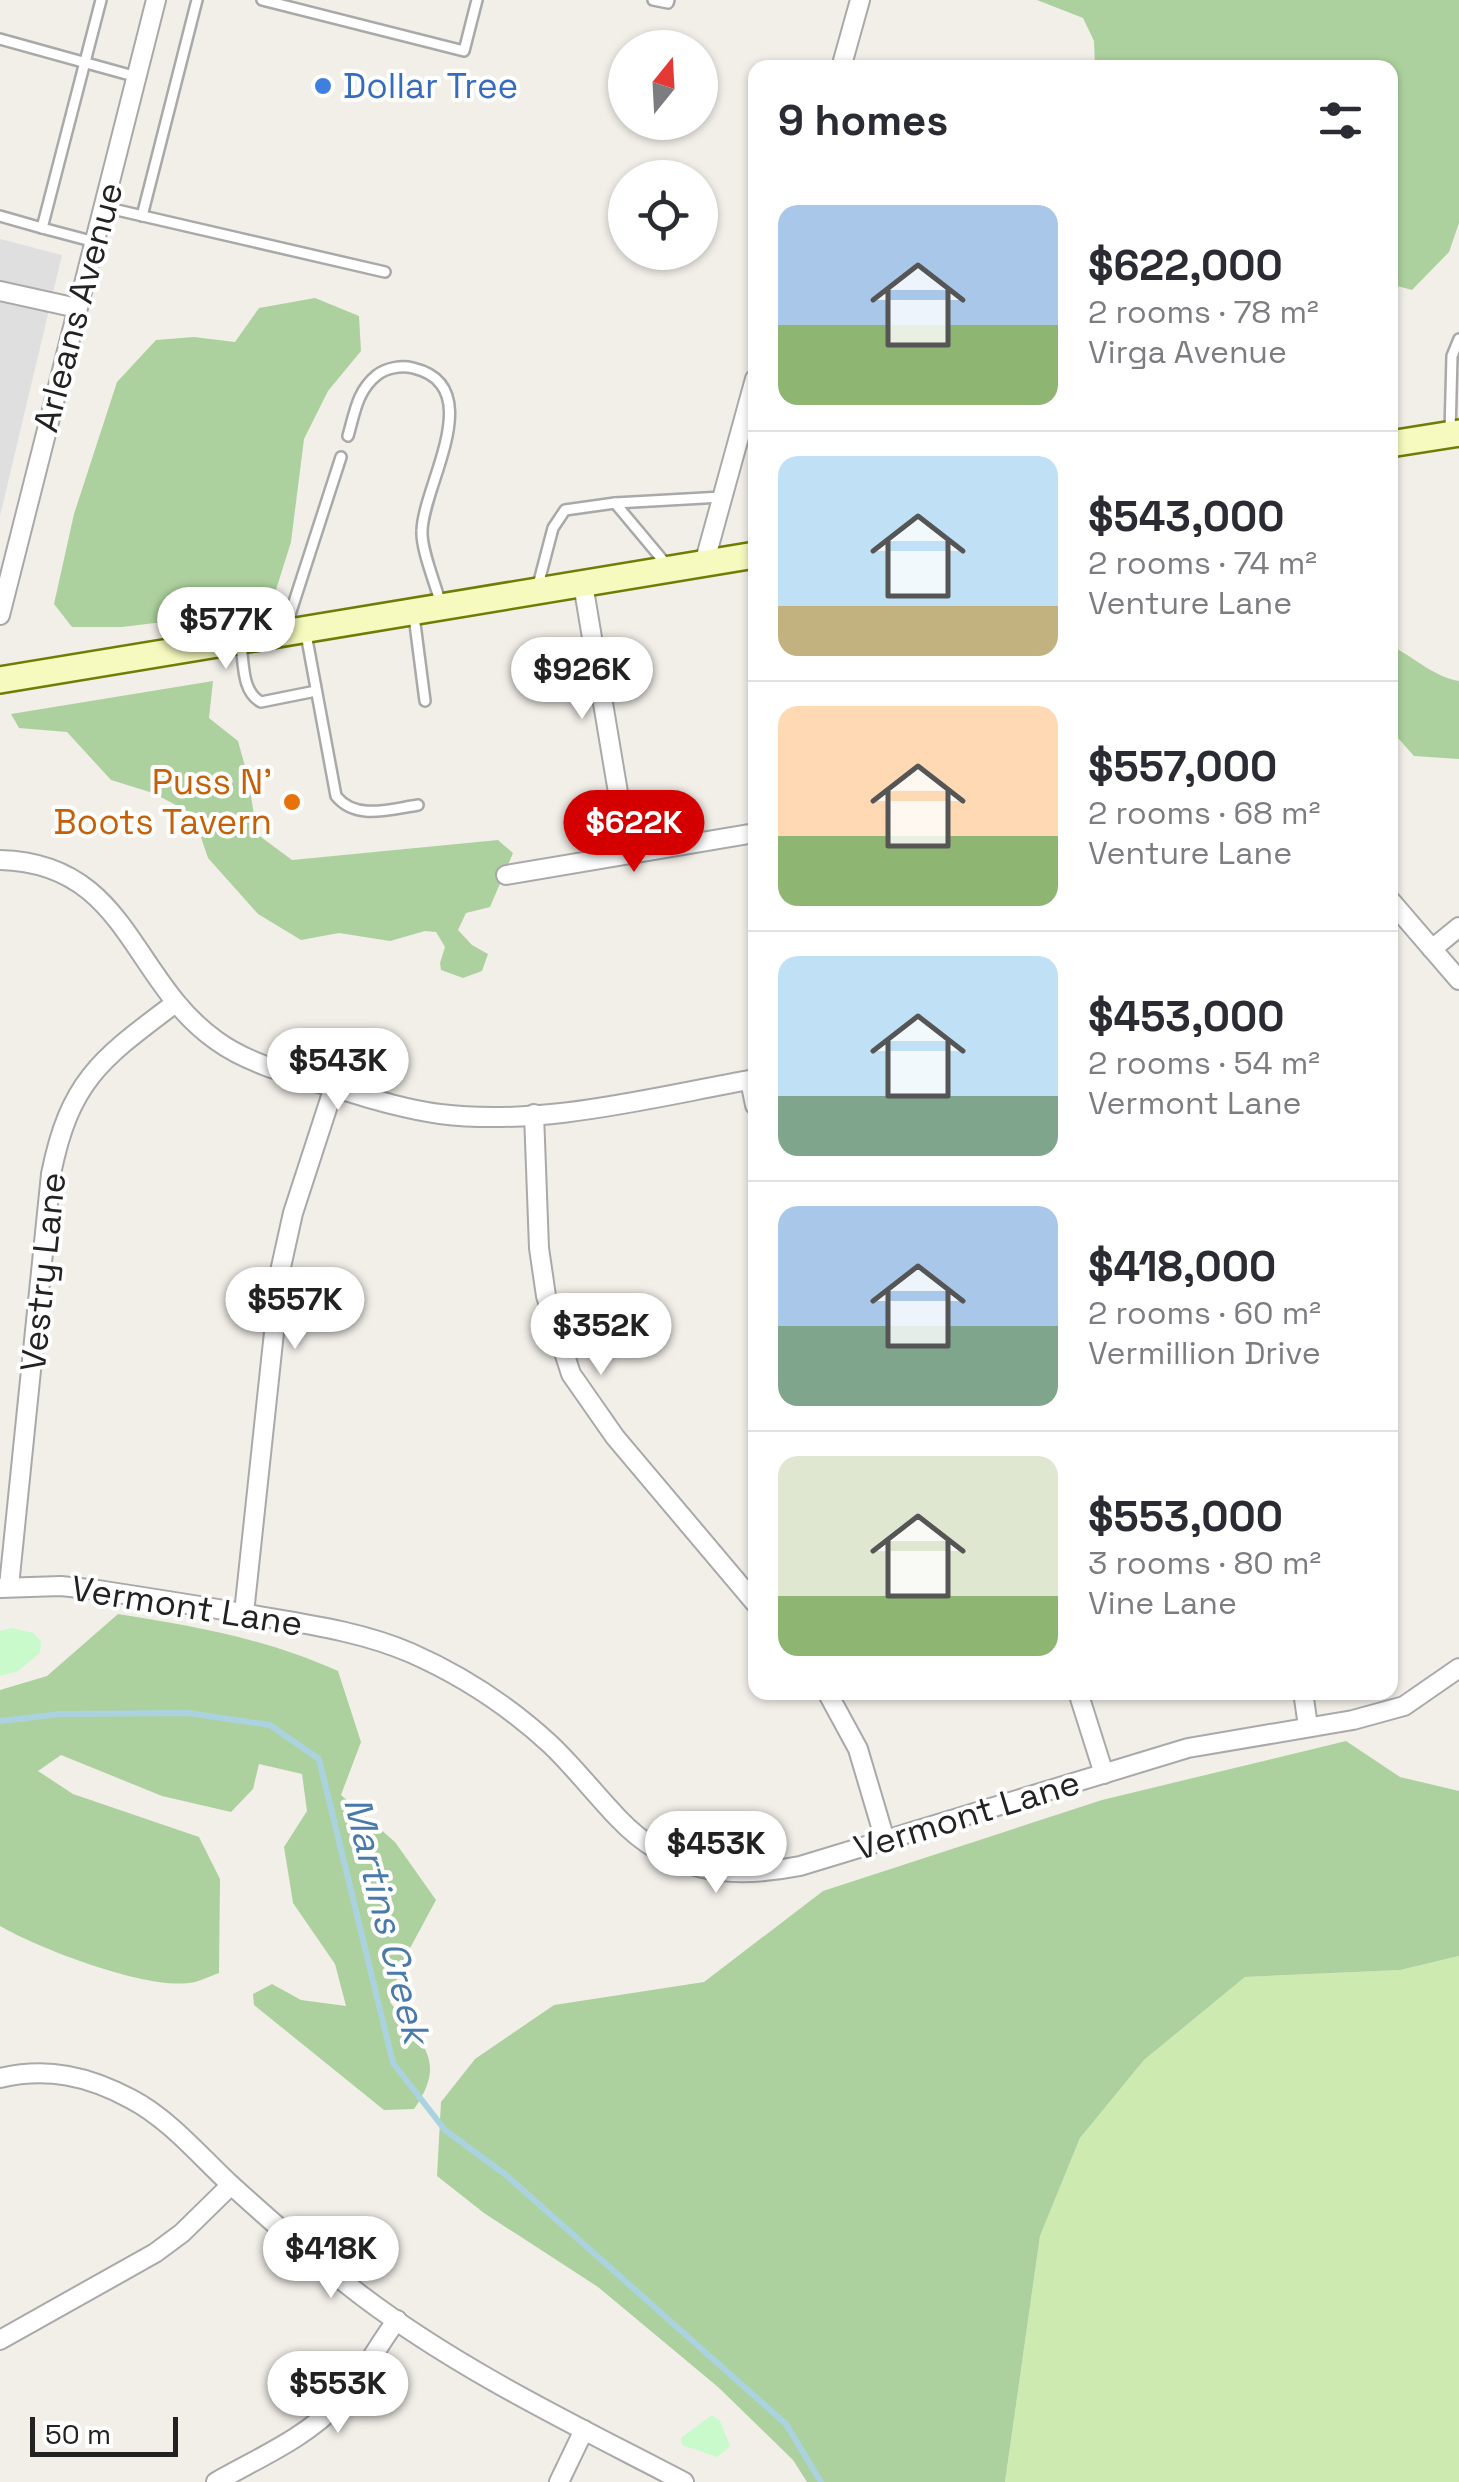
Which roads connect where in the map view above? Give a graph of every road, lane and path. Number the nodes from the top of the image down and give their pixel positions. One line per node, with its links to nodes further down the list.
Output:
1 (101, 0): 11 (lane)
2 (156, 0): 12 (street, Arleans Avenue)
3 (197, 0): 15 (lane)
4 (262, 0): 5 (lane)
5 (476, 0)
6 (654, 0): 7 (lane)
7 (669, 0)
8 (860, 0): 10 (street)
9 (0, 39): 11 (lane)
10 (843, 60)
11 (86, 63): 12 (lane); 16 (lane)
12 (138, 77): 13 (street, Arleans Avenue)
13 (104, 207): 15 (lane); 17 (street, Arleans Avenue)
14 (0, 216): 16 (lane)
15 (142, 216): 18 (lane)
16 (42, 228): 17 (lane)
17 (95, 242): 20 (street, Arleans Avenue)
18 (385, 272)
19 (0, 290): 20 (street)
20 (77, 308): 36 (street, Arleans Avenue)
21 (1459, 339): 23 (lane)
22 (748, 404): 27 (street)
23 (1454, 433): 25 (main road)
24 (348, 436): 34 (lane)
25 (1398, 443)
26 (341, 457): 37 (lane)
27 (722, 497): 28 (lane); 30 (street)
28 (615, 503): 31 (lane); 33 (lane)
29 (748, 557): 30 (main road)
30 (704, 564): 31 (main road)
31 (671, 570): 32 (main road)
32 (583, 584): 33 (main road); 44 (street)
33 (536, 592): 34 (main road)
34 (442, 608): 35 (main road)
35 (413, 613): 37 (main road); 41 (lane)
36 (0, 615)
37 (294, 633): 38 (main road); 40 (lane)
38 (241, 642): 39 (main road); 40 (lane)
39 (0, 680)
40 (316, 691): 42 (lane)
41 (425, 702)
42 (418, 805)
43 (748, 834): 44 (street)
44 (628, 852): 46 (street)
45 (0, 860): 51 (street)
46 (506, 874)
47 (1398, 909): 49 (street)
48 (1459, 927): 49 (street)
49 (1432, 949): 50 (street)
50 (1459, 980)
51 (174, 1004): 53 (street); 55 (street, Vestry Lane)
52 (748, 1081): 54 (street)
53 (334, 1087): 54 (street); 57 (street)
54 (534, 1114): 56 (street)
55 (5, 1587): 57 (street, Vermont Lane)
56 (748, 1595)
57 (244, 1614): 64 (street, Vermont Lane)
58 (1459, 1668): 62 (street, Vermont Lane)
59 (831, 1700): 64 (street)
60 (1081, 1700): 63 (street)
61 (1304, 1700): 62 (street)
62 (1308, 1726): 63 (street, Vermont Lane)
63 (1104, 1774): 64 (street, Vermont Lane)
64 (885, 1840)
65 (0, 2078): 66 (street)
66 (231, 2185): 67 (street); 68 (street)
67 (397, 2320): 69 (street); 70 (street)
68 (0, 2340)
69 (584, 2430): 71 (street); 72 (street)
70 (216, 2482)
71 (559, 2482)
72 (684, 2482)

